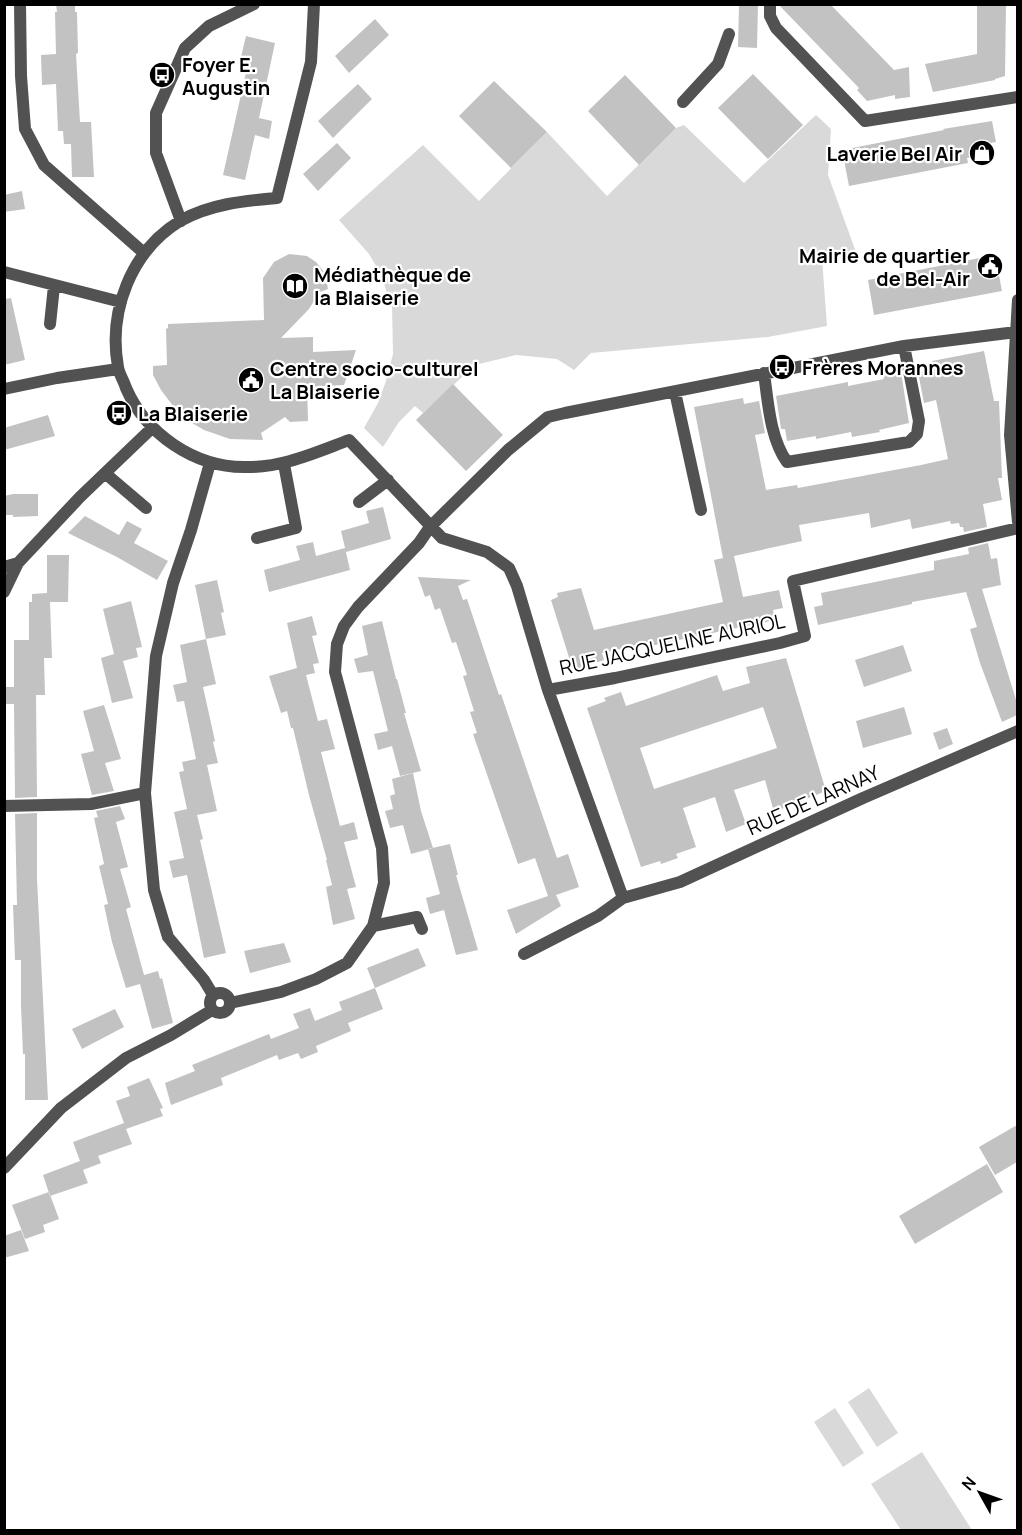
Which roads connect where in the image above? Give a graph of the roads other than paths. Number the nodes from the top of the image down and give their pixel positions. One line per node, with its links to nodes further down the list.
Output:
1 (20, 4): 9 (street)
2 (254, 4): 8 (street)
3 (314, 4): 8 (street)
4 (770, 4): 6 (street)
5 (729, 34): 7 (street)
6 (1017, 97)
7 (682, 102)
8 (180, 221): 9 (street)
9 (144, 253): 13 (street)
10 (4, 272): 11 (street)
11 (54, 286): 13 (street); 14 (street)
12 (1017, 300): 15 (street)
13 (121, 302): 17 (street)
14 (50, 324)
15 (1016, 332): 16 (street); 19 (street)
16 (904, 346): 18 (street); 18 (street)
17 (118, 369): 20 (street); 22 (street)
18 (764, 373): 21 (street)
19 (1015, 384): 30 (street)
20 (4, 389)
21 (675, 392): 29 (street); 31 (street)
22 (152, 428): 23 (street); 25 (street)
23 (210, 463): 24 (street); 39 (street)
24 (284, 464): 26 (street); 33 (street)
25 (106, 474): 28 (street); 34 (street)
26 (388, 480): 27 (street); 31 (street)
27 (359, 502)
28 (146, 508)
29 (702, 510)
30 (1017, 522)
31 (430, 527): 37 (street); 42 (street)
32 (1017, 528): 37 (street, RUE JACQUELINE AURIOL)
33 (257, 538)
34 (18, 563): 35 (street); 36 (street)
35 (4, 567)
36 (4, 592)
37 (548, 690): 41 (street)
38 (1017, 731): 41 (street, RUE DE LARNAY)
39 (145, 793): 40 (street); 45 (street)
40 (4, 806)
41 (623, 898): 44 (street)
42 (373, 926): 43 (street); 46 (street)
43 (422, 929)
44 (524, 954)
45 (213, 995): 46 (street); 47 (street)
46 (231, 1003): 47 (street)
47 (212, 1010): 48 (street)
48 (4, 1168)

